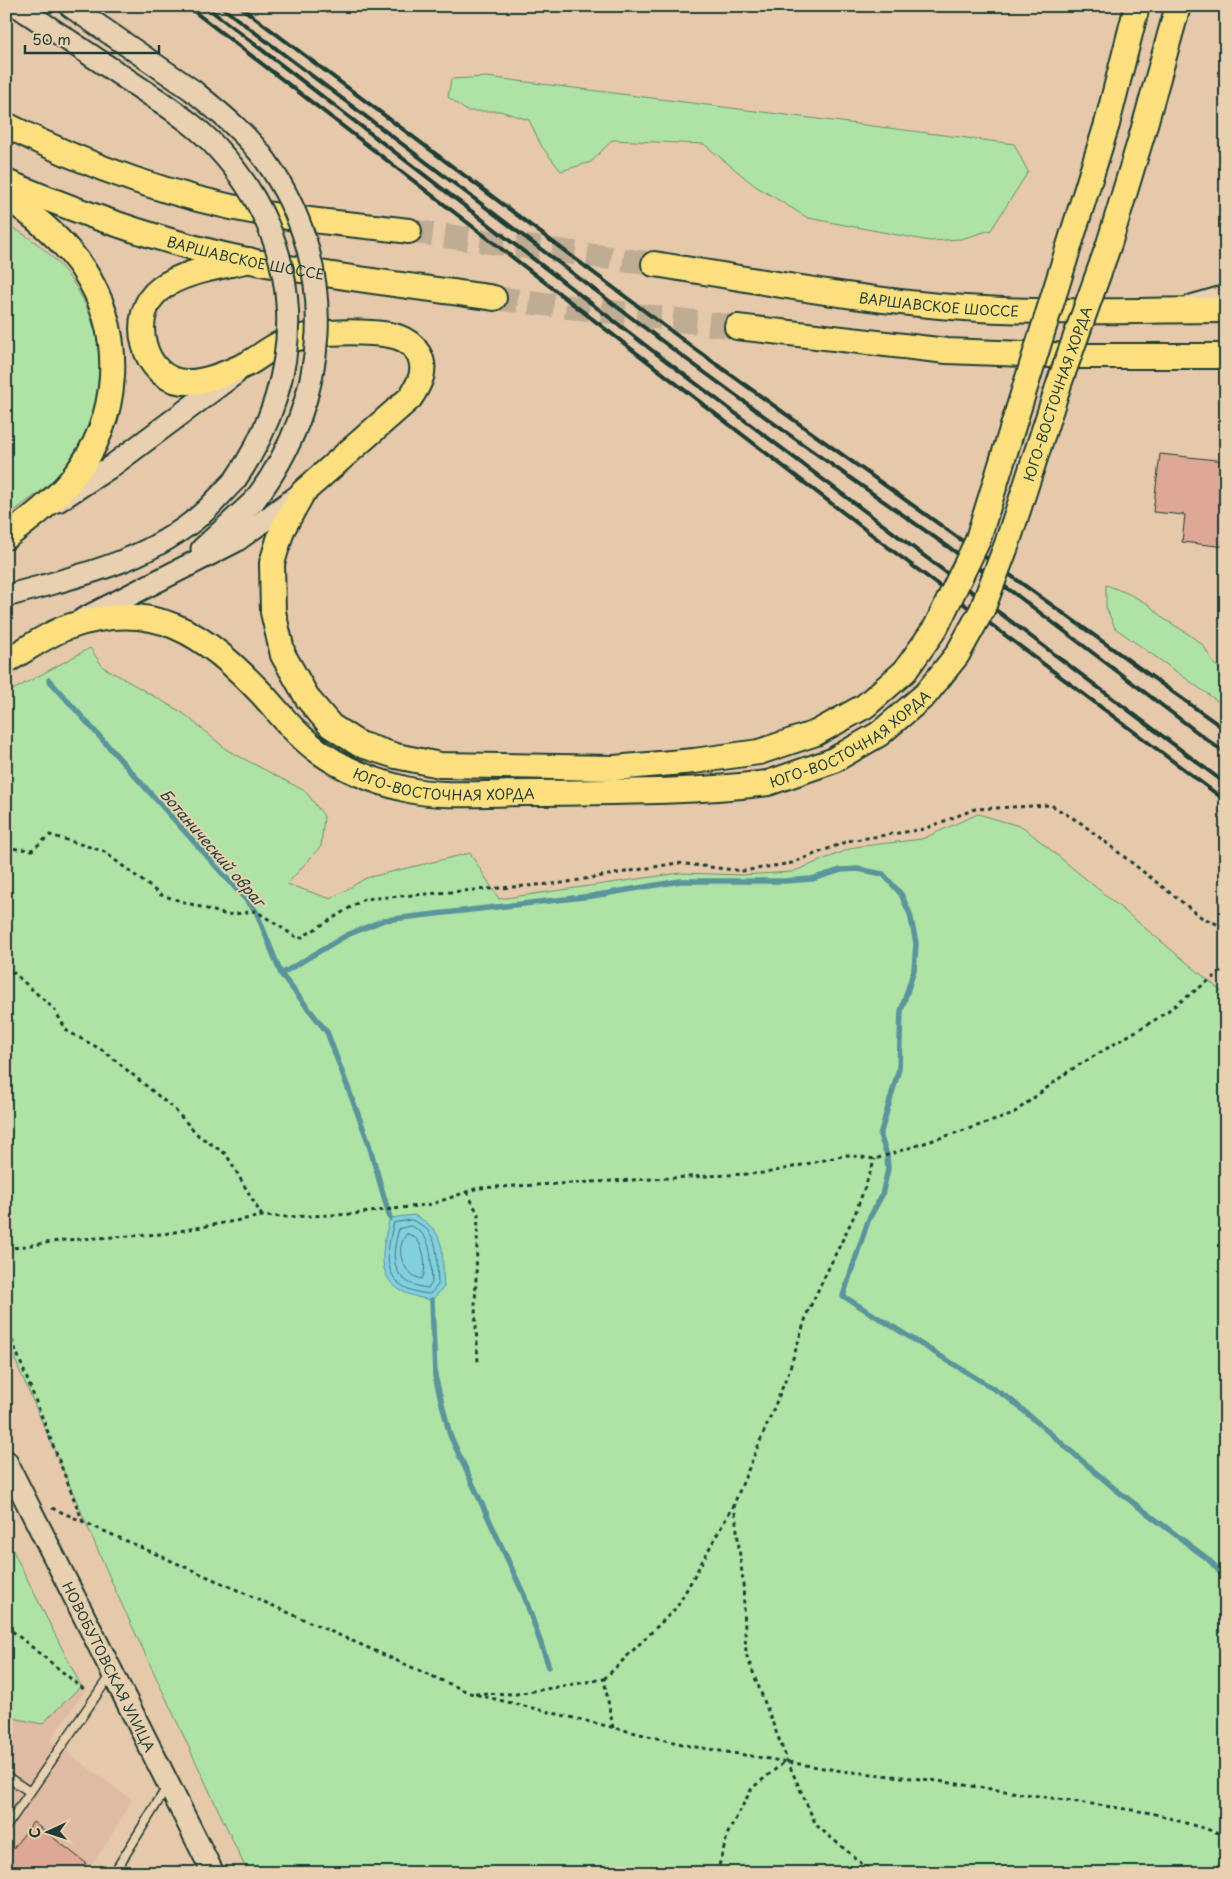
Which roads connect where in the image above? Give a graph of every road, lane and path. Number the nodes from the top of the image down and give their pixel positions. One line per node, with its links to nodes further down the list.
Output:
1 (17, 6): 22 (street, bridge)
2 (70, 6): 21 (street, bridge)
3 (1137, 6): 18 (main road, ЮГО-ВОСТОЧНАЯ ХОРДА, bridge)
4 (1178, 6): 23 (main road, ЮГО-ВОСТОЧНАЯ ХОРДА, bridge)
5 (6, 125): 8 (main road)
6 (6, 182): 9 (main road, ВАРШАВСКОЕ ШОССЕ)
7 (6, 196): 19 (main road)
8 (409, 231)
9 (249, 260): 12 (main road, ВАРШАВСКОЕ ШОССЕ); 17 (main road, ЮГО-ВОСТОЧНАЯ ХОРДА)
10 (654, 264): 13 (main road, ВАРШАВСКОЕ ШОССЕ)
11 (1226, 294): 13 (street)
12 (494, 298)
13 (1168, 310): 14 (main road, ВАРШАВСКОЕ ШОССЕ)
14 (1226, 310)
15 (737, 328): 16 (main road)
16 (1226, 356)
17 (248, 363): 18 (main road, ЮГО-ВОСТОЧНАЯ ХОРДА); 19 (street)
18 (303, 492): 21 (street)
19 (35, 516): 20 (main road)
20 (6, 537)
21 (157, 581): 23 (street)
22 (6, 596)
23 (67, 627): 24 (main road, ЮГО-ВОСТОЧНАЯ ХОРДА)
24 (6, 662)
25 (6, 848): 26 (path)
26 (1226, 928)
27 (6, 966): 31 (path)
28 (1226, 968): 29 (path)
29 (875, 1159): 30 (path); 36 (path)
30 (467, 1192): 31 (path); 34 (path)
31 (262, 1216): 32 (path)
32 (6, 1249)
33 (6, 1325): 40 (path)
34 (478, 1362)
35 (6, 1461): 38 (street, НОВОБУТОВСКАЯ УЛИЦА)
36 (734, 1504): 39 (path); 43 (path)
37 (6, 1626): 41 (path)
38 (112, 1672): 41 (lane); 45 (street, НОВОБУТОВСКАЯ УЛИЦА)
39 (604, 1679): 40 (path); 42 (path)
40 (470, 1693): 42 (path)
41 (94, 1698): 46 (lane)
42 (613, 1728): 43 (path)
43 (787, 1760): 48 (path); 51 (path); 52 (path)
44 (6, 1776): 46 (lane)
45 (168, 1785): 49 (lane); 50 (street, НОВОБУТОВСКАЯ УЛИЦА)
46 (30, 1792): 47 (lane)
47 (6, 1827)
48 (1226, 1834)
49 (114, 1873)
50 (213, 1873)
51 (717, 1873)
52 (873, 1873)

